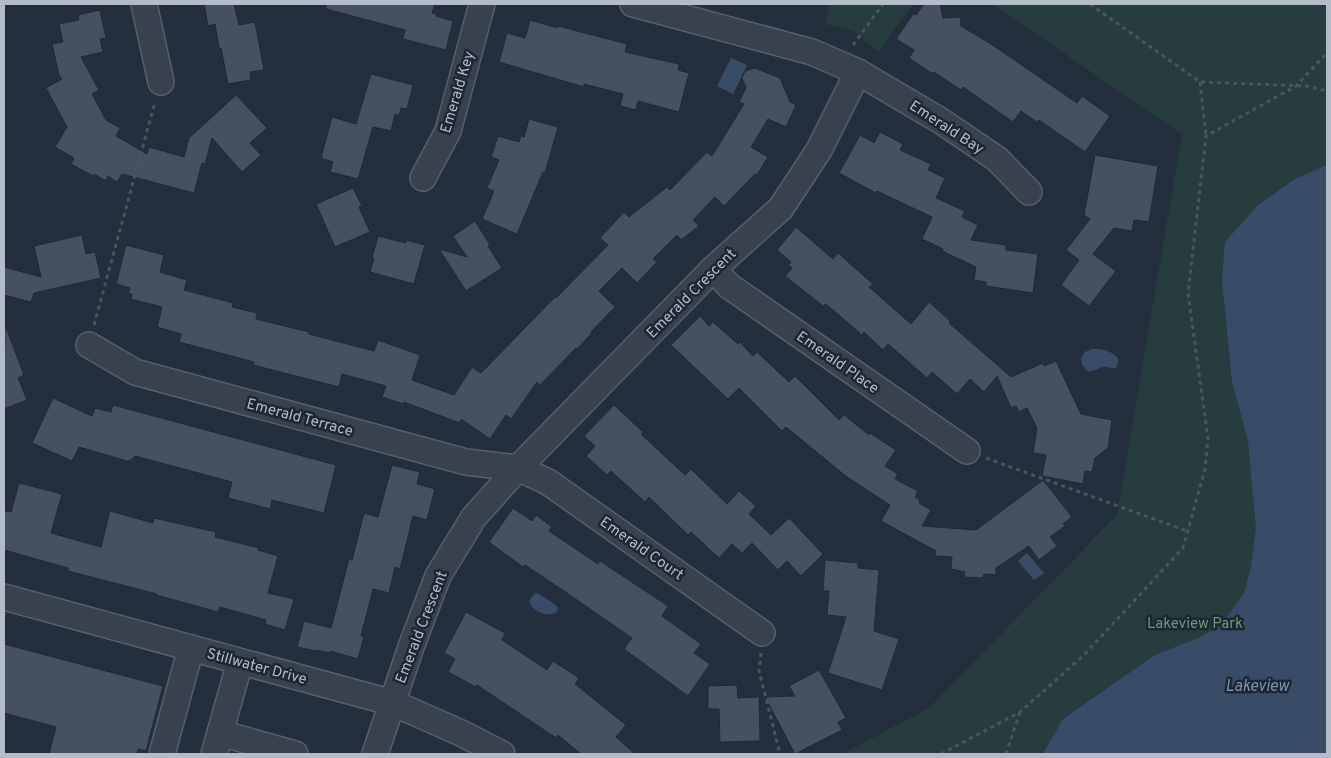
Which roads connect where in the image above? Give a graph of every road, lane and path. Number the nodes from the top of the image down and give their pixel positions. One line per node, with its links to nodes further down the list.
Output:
1 (144, 4): 9 (street)
2 (482, 4): 15 (street, Emerald Key)
3 (633, 4): 8 (street)
4 (883, 4): 6 (path)
5 (1090, 4): 10 (path)
6 (859, 39)
7 (1327, 53): 11 (path)
8 (858, 72): 16 (street, Emerald Bay); 17 (street, Emerald Crescent)
9 (161, 82)
10 (1200, 82): 11 (path); 14 (path)
11 (1296, 86): 12 (path); 14 (path)
12 (1327, 91)
13 (149, 119): 18 (path)
14 (1206, 136): 23 (path)
15 (423, 178)
16 (1029, 192)
17 (713, 269): 20 (street, Emerald Place); 22 (street, Emerald Crescent)
18 (100, 303)
19 (88, 345): 22 (street, Emerald Terrace)
20 (967, 451)
21 (1010, 466): 23 (path)
22 (518, 468): 25 (street, Emerald Court); 29 (street, Emerald Crescent)
23 (1187, 532): 30 (path)
24 (4, 597): 26 (street, Stillwater Drive)
25 (762, 633)
26 (191, 648): 27 (street, Stillwater Drive); 32 (street)
27 (240, 662): 29 (street, Stillwater Drive); 31 (street)
28 (759, 671): 36 (path)
29 (393, 703): 34 (street, Emerald Crescent); 35 (street, Stillwater Drive)
30 (1020, 712): 37 (path); 38 (path)
31 (217, 744): 33 (street)
32 (162, 754)
33 (295, 754)
34 (375, 754)
35 (502, 754)
36 (780, 754)
37 (941, 754)
38 (1006, 754)

